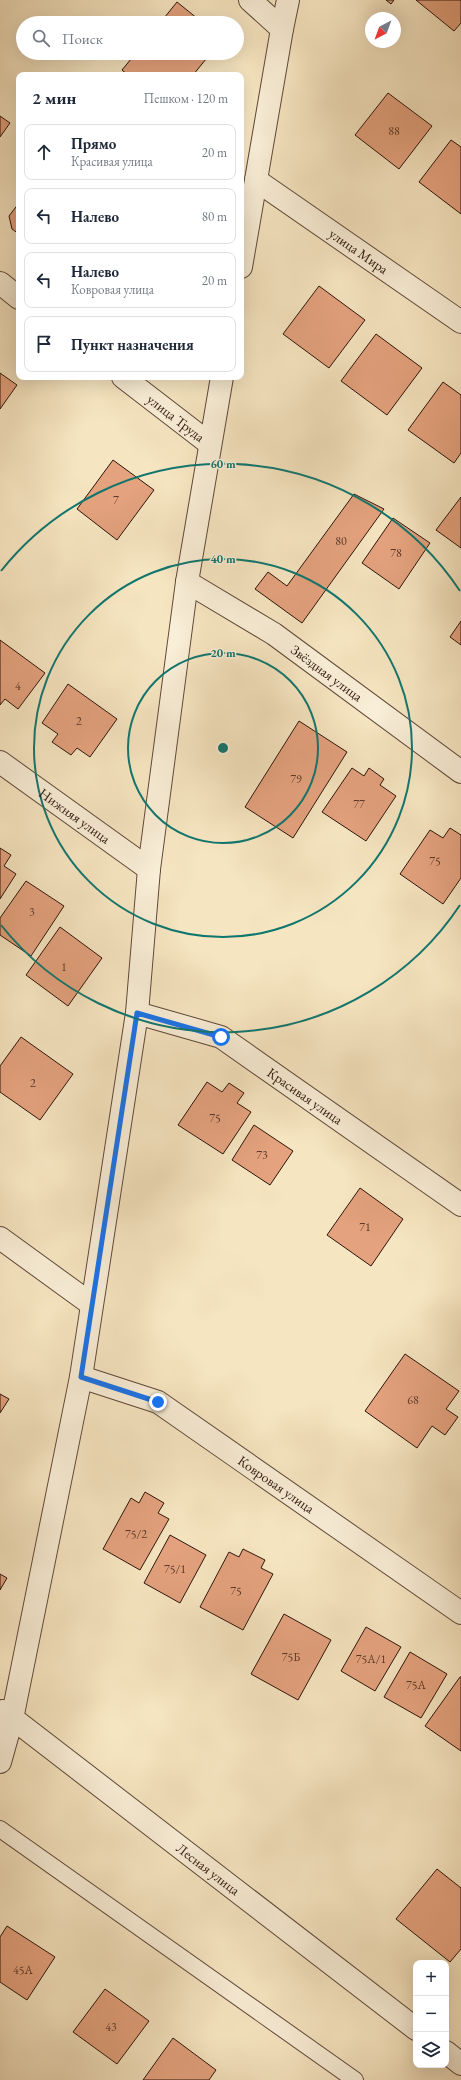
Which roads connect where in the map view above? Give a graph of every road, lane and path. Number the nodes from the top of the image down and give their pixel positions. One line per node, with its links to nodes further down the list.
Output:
1 (250, 0): 3 (street)
2 (288, 0): 3 (street)
3 (282, 29): 4 (street)
4 (256, 180): 5 (street); 8 (street, улица Мира)
5 (244, 250)
6 (0, 283): 7 (street)
7 (16, 296)
8 (461, 322)
9 (127, 380): 11 (street, улица Труда)
10 (221, 380): 11 (street)
11 (210, 444): 12 (street)
12 (187, 582): 14 (street, Звёздная улица); 15 (street)
13 (0, 762): 15 (street, Нижняя улица)
14 (461, 772)
15 (149, 870): 16 (street)
16 (137, 1013): 17 (street, Красивая улица); 19 (street)
17 (461, 1205)
18 (0, 1238): 19 (street)
19 (91, 1304): 20 (street)
20 (81, 1377): 21 (street, Ковровая улица); 22 (street)
21 (461, 1613)
22 (6, 1714): 23 (street); 25 (street, Лесная улица)
23 (0, 1762)
24 (0, 1829): 28 (lane)
25 (413, 2027)
26 (449, 2054): 27 (street)
27 (461, 2064)
28 (355, 2080)

